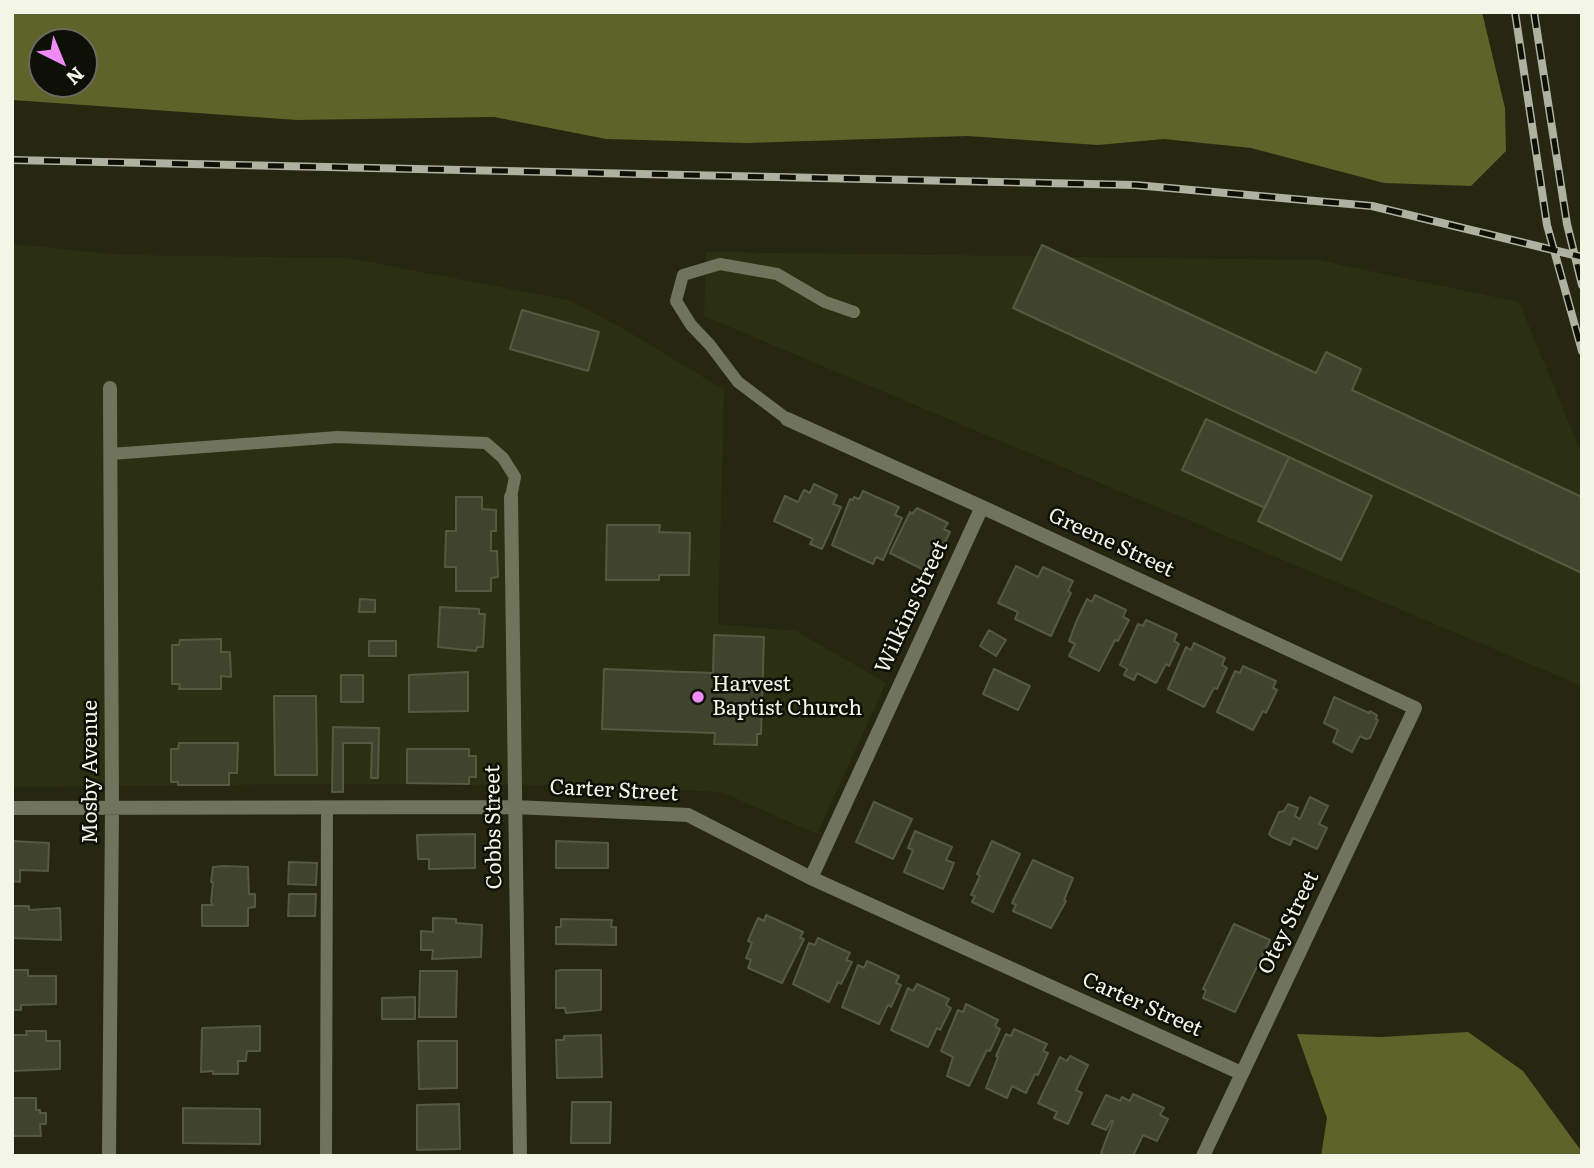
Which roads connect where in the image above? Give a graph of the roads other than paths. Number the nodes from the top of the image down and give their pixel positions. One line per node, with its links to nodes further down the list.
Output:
1 (854, 312): 3 (lane)
2 (110, 388): 4 (street, Mosby Avenue)
3 (788, 419): 6 (street, Greene Street)
4 (111, 454): 5 (lane); 11 (street, Mosby Avenue)
5 (511, 497): 8 (street, Cobbs Street)
6 (982, 507): 7 (street, Greene Street); 12 (street, Wilkins Street)
7 (1415, 708): 13 (street, Otey Street)
8 (515, 807): 10 (street, Carter Street); 12 (street, Carter Street); 16 (street, Cobbs Street)
9 (12, 808): 11 (street, Carter Street)
10 (327, 808): 11 (street, Carter Street); 15 (lane)
11 (112, 809): 14 (street, Mosby Avenue)
12 (811, 878): 13 (street, Carter Street)
13 (1241, 1073): 17 (street, Otey Street)
14 (109, 1156)
15 (326, 1156)
16 (520, 1156)
17 (1203, 1156)

